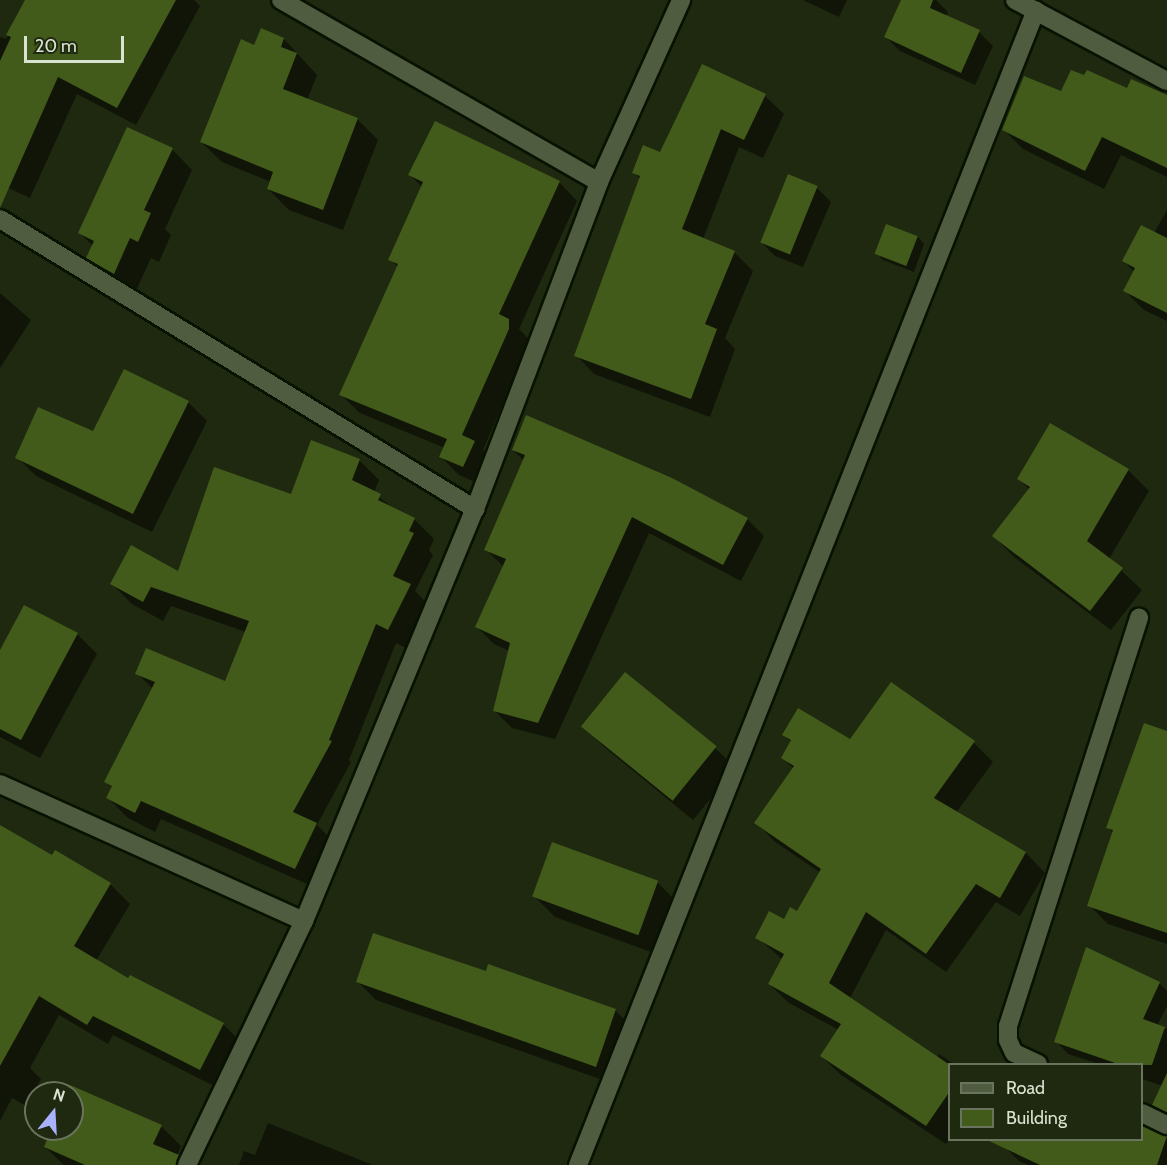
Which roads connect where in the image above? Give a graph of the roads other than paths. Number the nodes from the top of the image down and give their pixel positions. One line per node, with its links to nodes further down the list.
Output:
1 (281, 0): 6 (street)
2 (681, 0): 6 (street)
3 (1015, 0): 4 (street)
4 (1036, 10): 5 (street); 16 (street)
5 (1167, 81)
6 (599, 182): 8 (street)
7 (0, 219): 8 (street)
8 (476, 509): 11 (street)
9 (1139, 618): 12 (street)
10 (0, 784): 11 (street)
11 (304, 921): 15 (street)
12 (1034, 1063)
13 (1143, 1113): 14 (street)
14 (1167, 1125)
15 (187, 1165)
16 (578, 1165)

